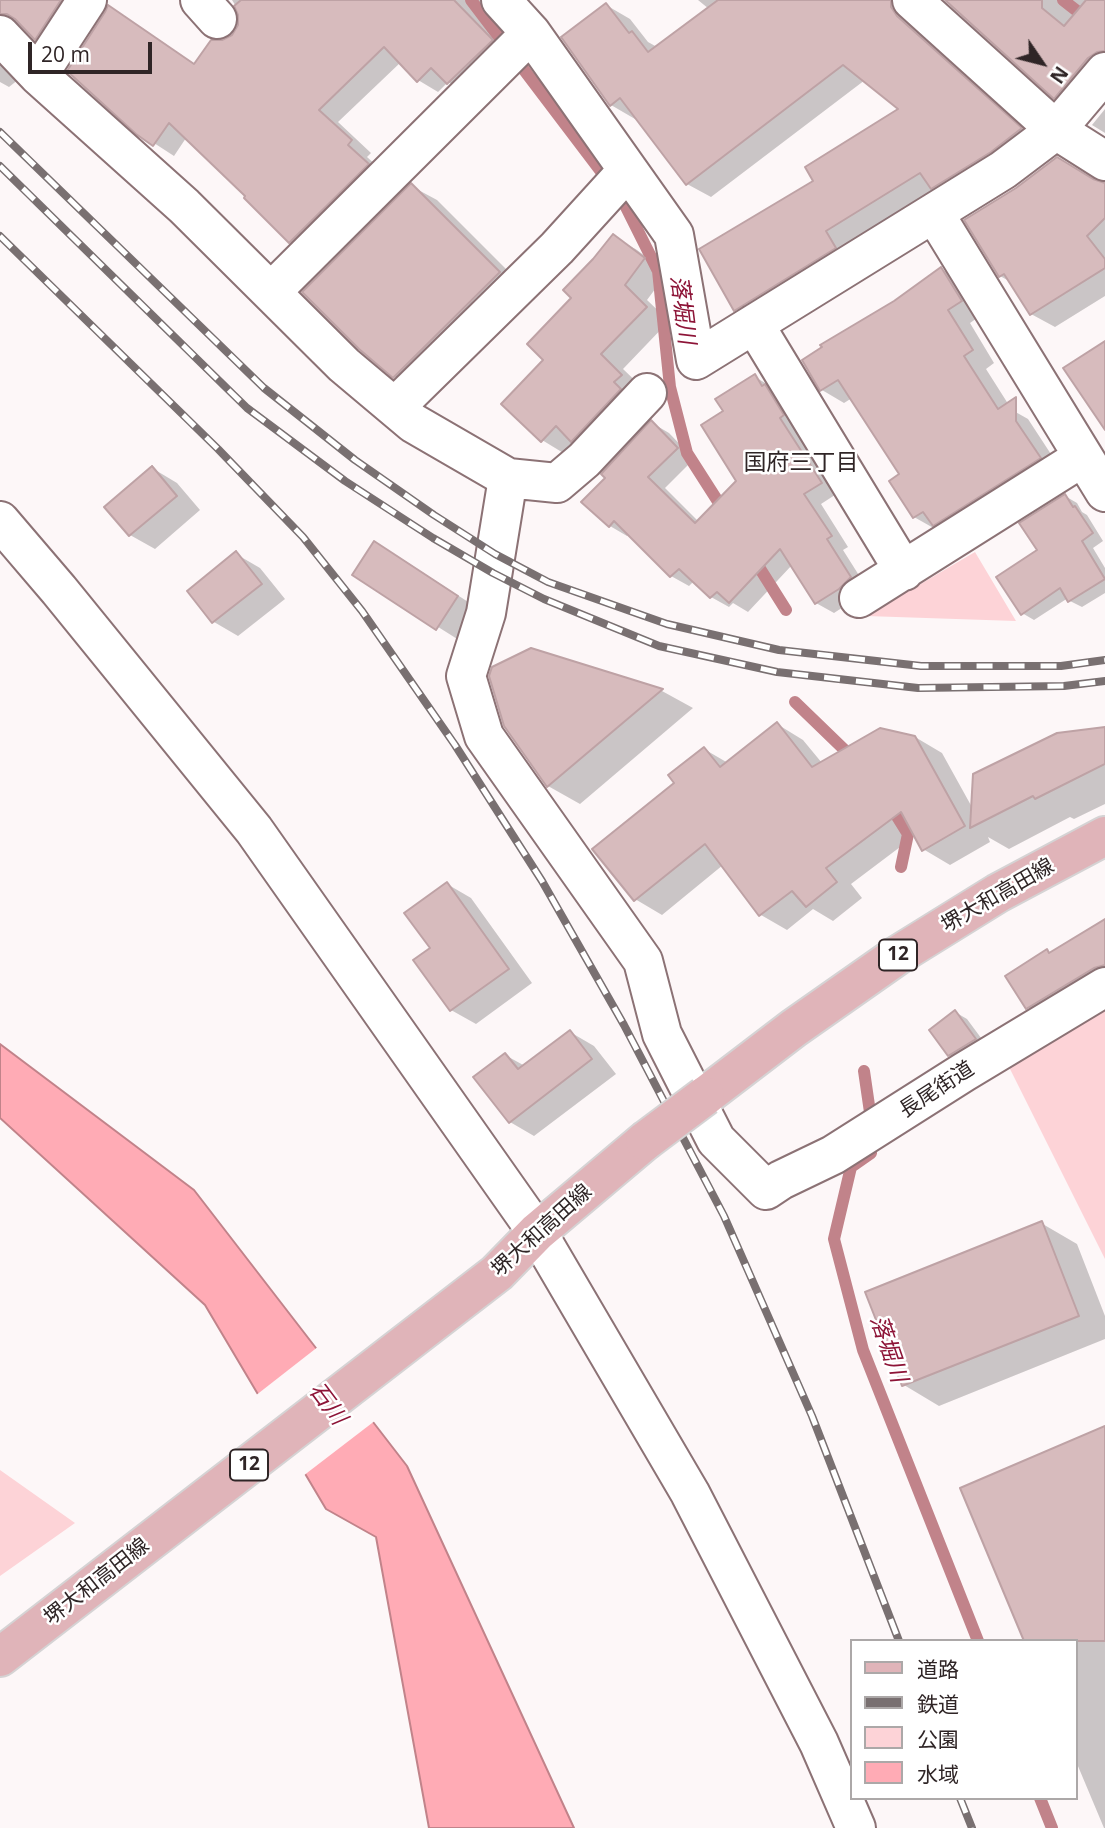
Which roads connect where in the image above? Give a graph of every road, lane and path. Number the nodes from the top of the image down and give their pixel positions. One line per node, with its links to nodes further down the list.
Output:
1 (86, 0): 7 (street)
2 (501, 0): 5 (street)
3 (912, 0): 8 (street)
4 (0, 35): 7 (street)
5 (519, 46): 10 (street); 12 (street)
6 (1105, 72): 8 (street)
7 (38, 75): 12 (street)
8 (1056, 130): 9 (street); 11 (street)
9 (1105, 161)
10 (618, 180): 13 (street); 15 (street)
11 (934, 213): 13 (street); 16 (street)
12 (271, 292): 15 (street)
13 (754, 324): 20 (street)
14 (647, 393): 17 (street)
15 (395, 407): 17 (street)
16 (1083, 457): 18 (street); 20 (street)
17 (508, 478): 23 (street, 長尾街道)
18 (1105, 492)
19 (0, 521): 24 (street)
20 (904, 571): 21 (street)
21 (859, 598)
22 (1105, 836): 24 (main road, 堺大和高田線 / 12, bridge)
23 (1105, 987)
24 (537, 1232): 25 (main road, 堺大和高田線 / 12); 26 (street)
25 (0, 1657)
26 (856, 1828)

